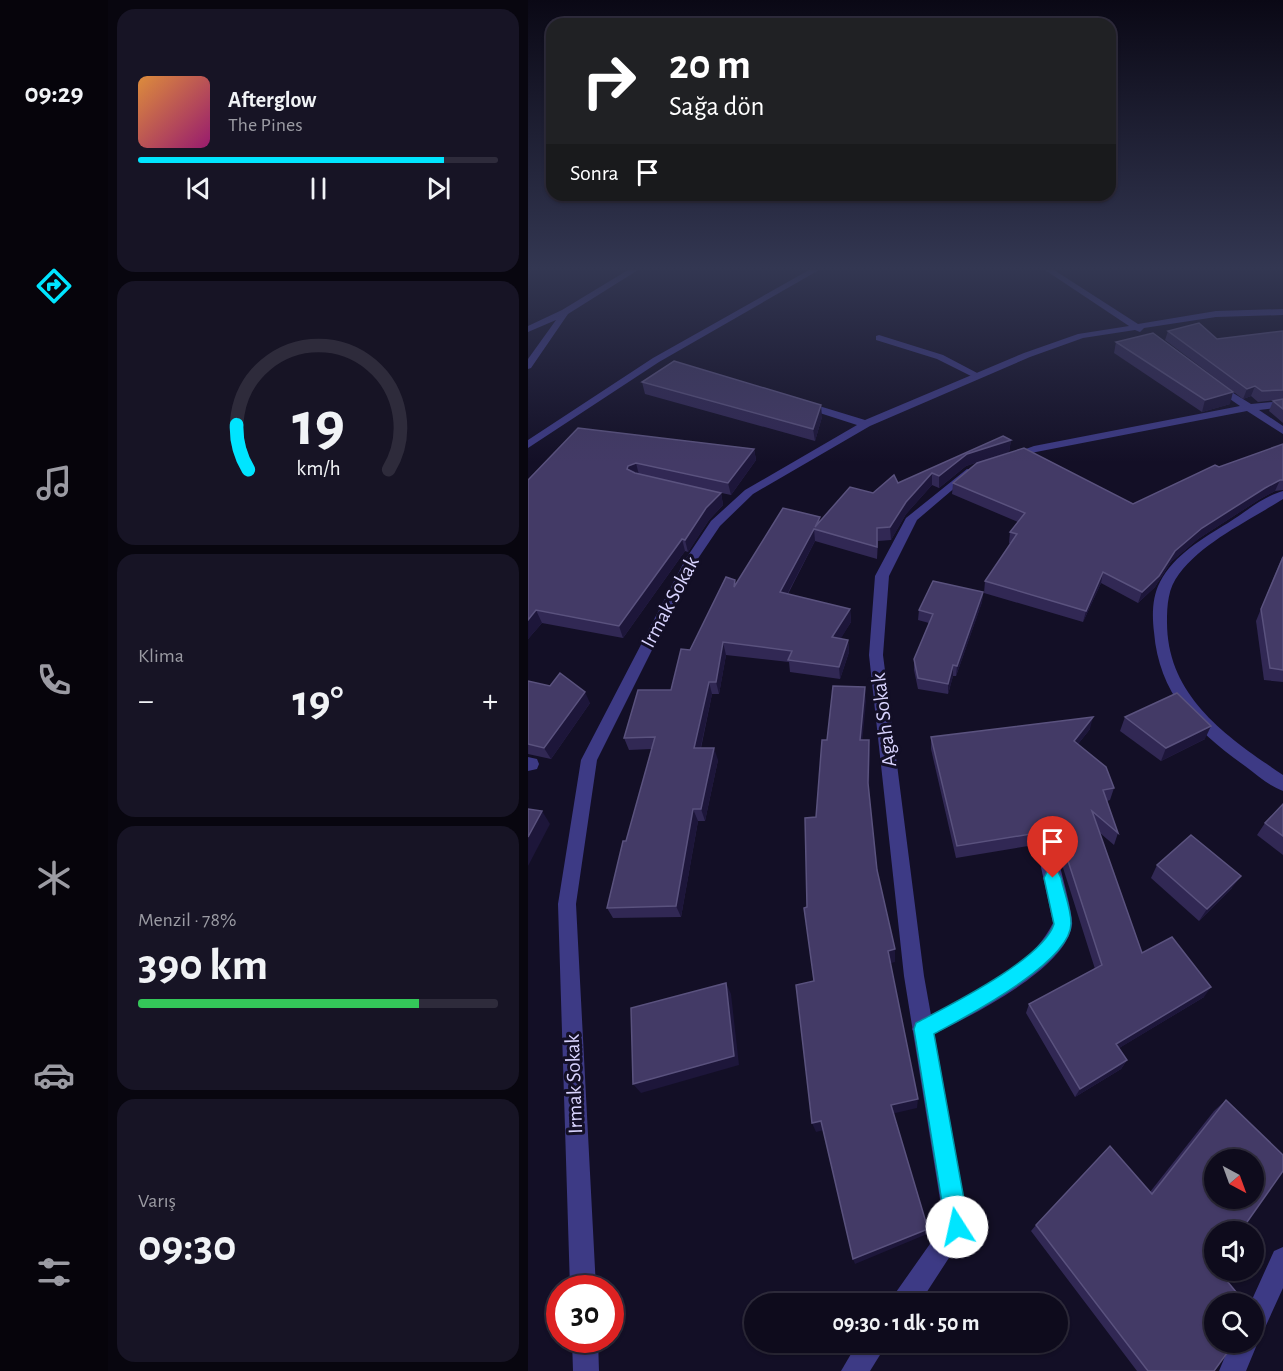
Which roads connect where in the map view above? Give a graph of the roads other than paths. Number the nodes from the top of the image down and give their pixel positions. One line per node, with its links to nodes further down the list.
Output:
1 (550, 334): 7 (street)
2 (702, 334): 5 (street)
3 (1102, 334): 8 (street, Irmak Sokak)
4 (879, 338): 8 (street)
5 (656, 360): 6 (street); 15 (street)
6 (667, 363)
7 (528, 366)
8 (976, 375): 13 (street, Irmak Sokak)
9 (1210, 381): 12 (street)
10 (789, 400): 13 (street)
11 (1283, 404): 12 (street, Agah Sokak)
12 (1246, 408): 14 (street); 19 (street, Agah Sokak)
13 (866, 424): 21 (street, Irmak Sokak)
14 (1283, 431)
15 (528, 445)
16 (1283, 494): 17 (street)
17 (1283, 784)
18 (1044, 839): 19 (street)
19 (923, 1029): 22 (street, Agah Sokak)
20 (1283, 1260): 23 (street)
21 (582, 1275)
22 (911, 1293)
23 (1264, 1301)
24 (585, 1353): 27 (street)
25 (867, 1353): 28 (street)
26 (1240, 1353): 29 (street)
27 (586, 1371)
28 (854, 1371)
29 (1232, 1371)

